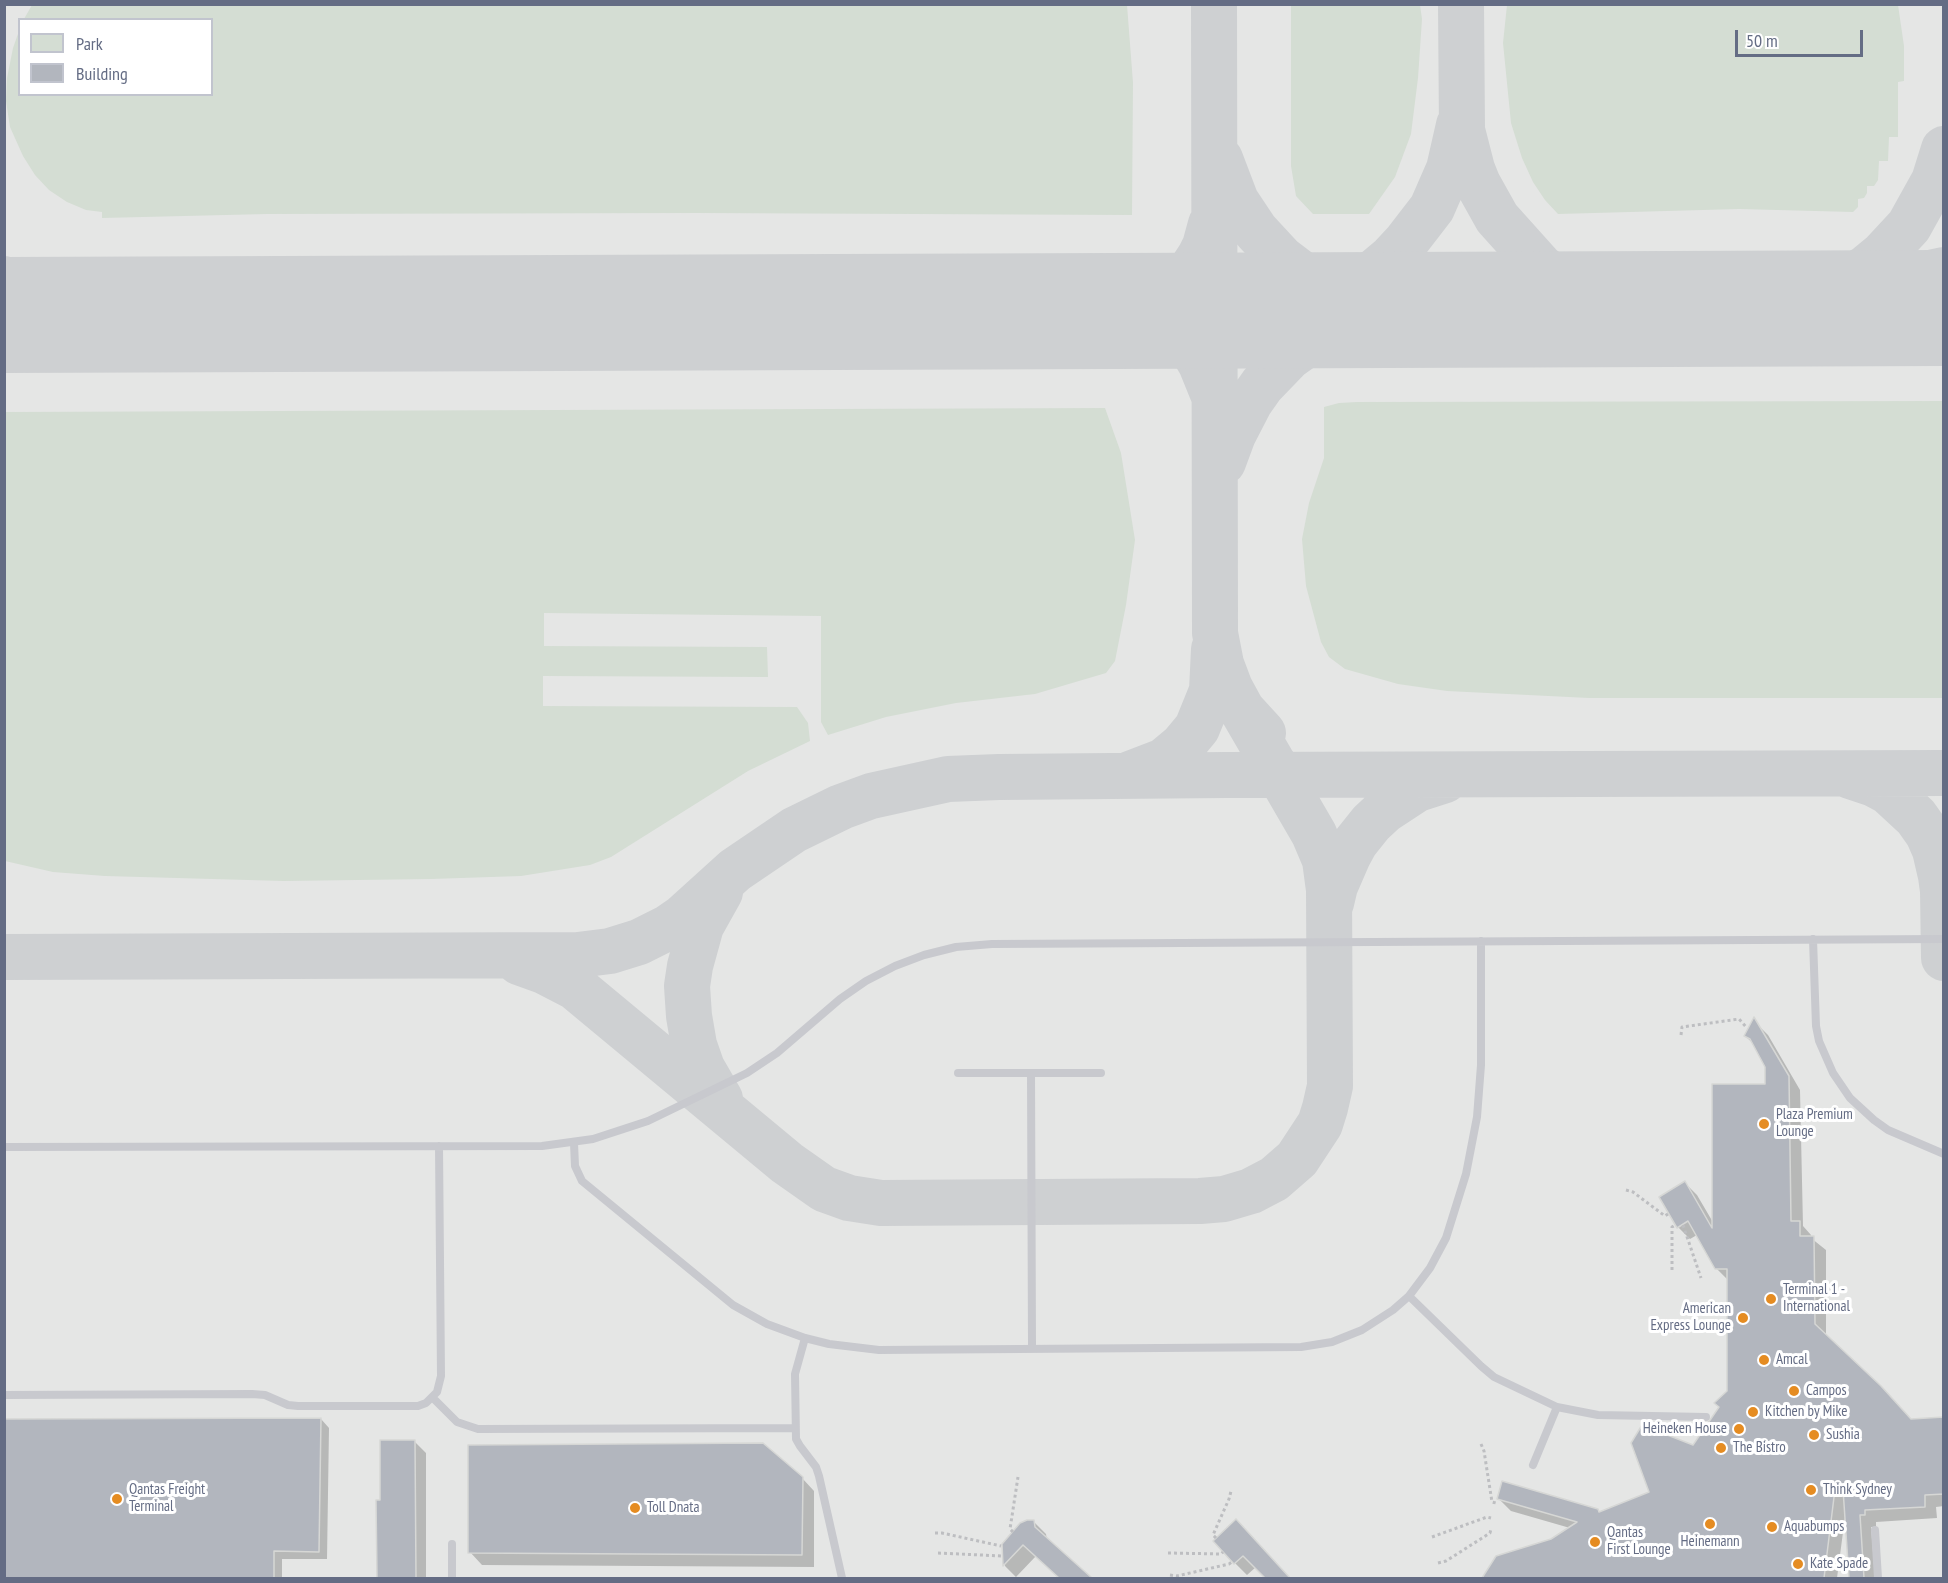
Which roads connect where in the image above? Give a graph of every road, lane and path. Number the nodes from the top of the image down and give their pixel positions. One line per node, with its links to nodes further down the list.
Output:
1 (1814, 939): 2 (lane); 3 (lane); 12 (lane)
2 (1944, 939)
3 (1481, 941): 9 (lane); 19 (lane)
4 (1747, 1028): 5 (path)
5 (1681, 1035)
6 (958, 1073): 7 (lane)
7 (1031, 1073): 8 (lane); 21 (lane)
8 (1101, 1073)
9 (574, 1143): 10 (lane); 20 (lane)
10 (439, 1146): 11 (lane); 23 (lane)
11 (4, 1147)
12 (1944, 1154)
13 (1626, 1190): 14 (path)
14 (1668, 1214)
15 (1675, 1225): 17 (path)
16 (1683, 1225): 18 (path)
17 (1672, 1270)
18 (1701, 1278)
19 (1409, 1296): 21 (lane); 24 (lane)
20 (804, 1338): 21 (lane); 26 (lane)
21 (1032, 1348)
22 (4, 1395): 23 (lane)
23 (433, 1398): 26 (lane)
24 (1557, 1407): 25 (lane); 28 (lane)
25 (1706, 1417)
26 (795, 1428): 49 (lane)
27 (1481, 1444): 31 (path)
28 (1533, 1465)
29 (1018, 1477): 35 (path)
30 (1231, 1491): 38 (path)
31 (1496, 1503)
32 (1491, 1518): 37 (path)
33 (1491, 1529): 46 (path)
34 (1875, 1530): 50 (lane)
35 (1013, 1532)
36 (935, 1533): 40 (path)
37 (1432, 1537)
38 (1216, 1538)
39 (452, 1544): 48 (lane)
40 (1001, 1546)
41 (938, 1552): 44 (path)
42 (1223, 1552): 43 (path)
43 (1168, 1553)
44 (1002, 1556)
45 (1232, 1562): 47 (path)
46 (1438, 1563)
47 (1170, 1575)
48 (452, 1578)
49 (842, 1578)
50 (1878, 1578)

